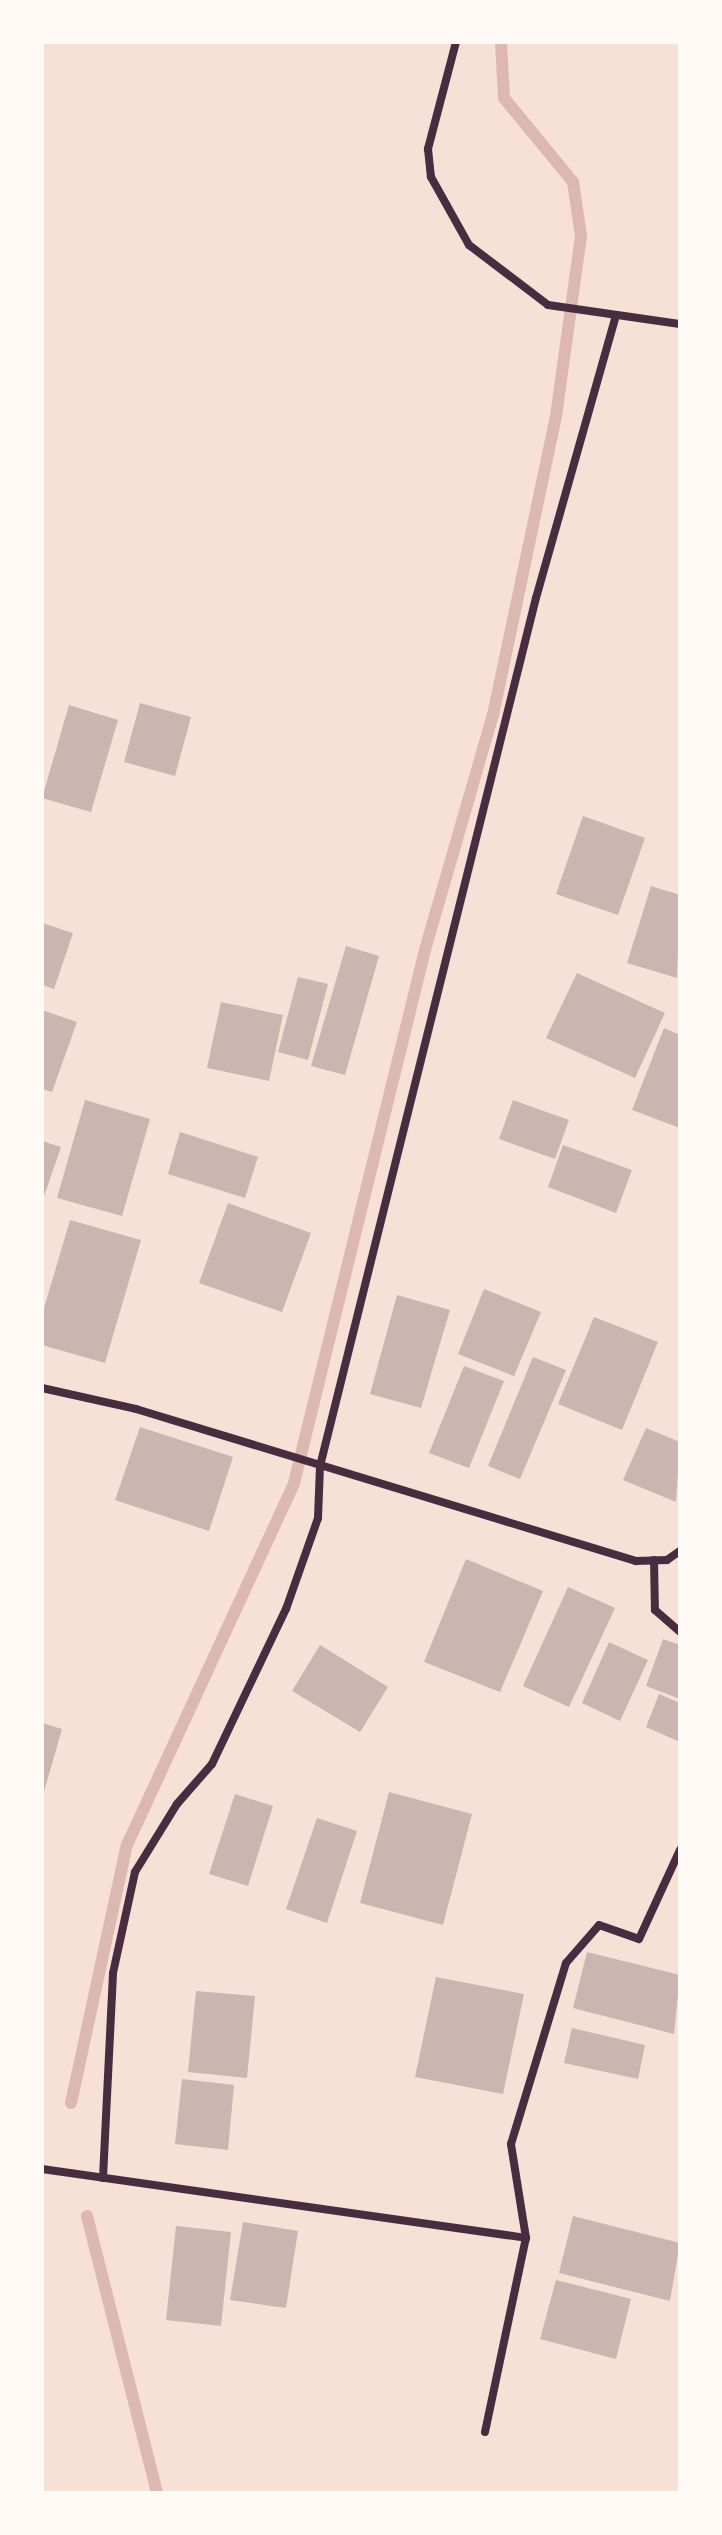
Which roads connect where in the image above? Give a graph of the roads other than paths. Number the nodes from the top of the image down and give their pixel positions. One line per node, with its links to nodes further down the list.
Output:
1 (456, 42): 2 (street)
2 (616, 315): 3 (street); 5 (street)
3 (680, 324)
4 (42, 1388): 5 (street)
5 (320, 1466): 7 (street); 11 (street)
6 (680, 1551): 7 (street)
7 (654, 1560): 8 (street)
8 (680, 1632)
9 (680, 1850): 12 (street)
10 (42, 2169): 11 (street)
11 (103, 2178): 12 (street)
12 (526, 2238): 13 (street)
13 (485, 2432)

